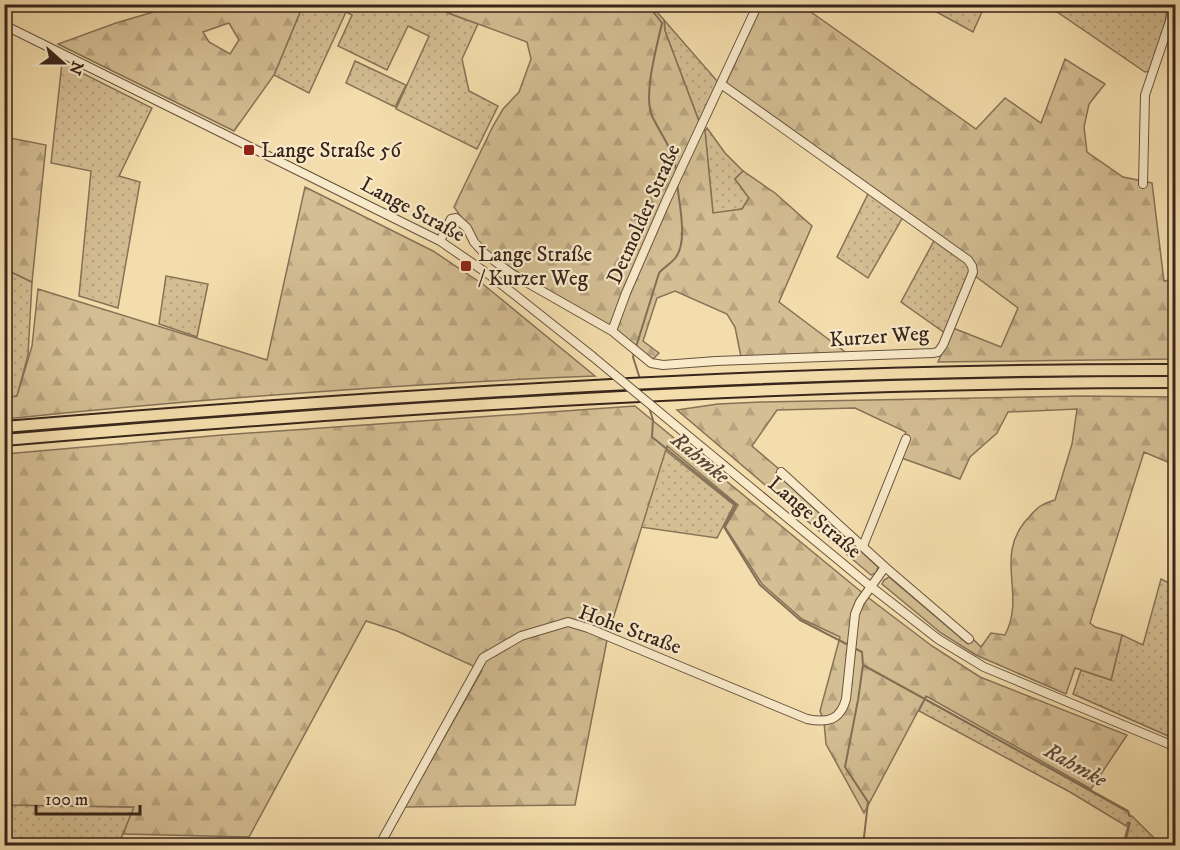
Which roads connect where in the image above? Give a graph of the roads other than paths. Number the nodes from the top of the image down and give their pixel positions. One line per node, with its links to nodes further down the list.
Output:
1 (758, 4): 4 (street, Detmolder Straße)
2 (1173, 4): 5 (street)
3 (4, 25): 6 (street, Lange Straße)
4 (721, 84): 7 (street, Detmolder Straße); 7 (street, Kurzer Weg)
5 (1143, 184)
6 (440, 241): 7 (street); 16 (street, Lange Straße, bridge)
7 (612, 331)
8 (1176, 370): 10 (highway)
9 (1176, 382): 12 (highway, bridge)
10 (4, 427)
11 (906, 439): 14 (street, Lange Straße)
12 (4, 440)
13 (780, 472): 14 (street, Lange Straße)
14 (863, 546): 15 (street, Lange Straße)
15 (885, 567): 16 (street, Lange Straße); 17 (street, Lange Straße)
16 (870, 586): 18 (street, Lange Straße); 19 (street, Hohe Straße)
17 (969, 639)
18 (1176, 747)
19 (379, 846)

